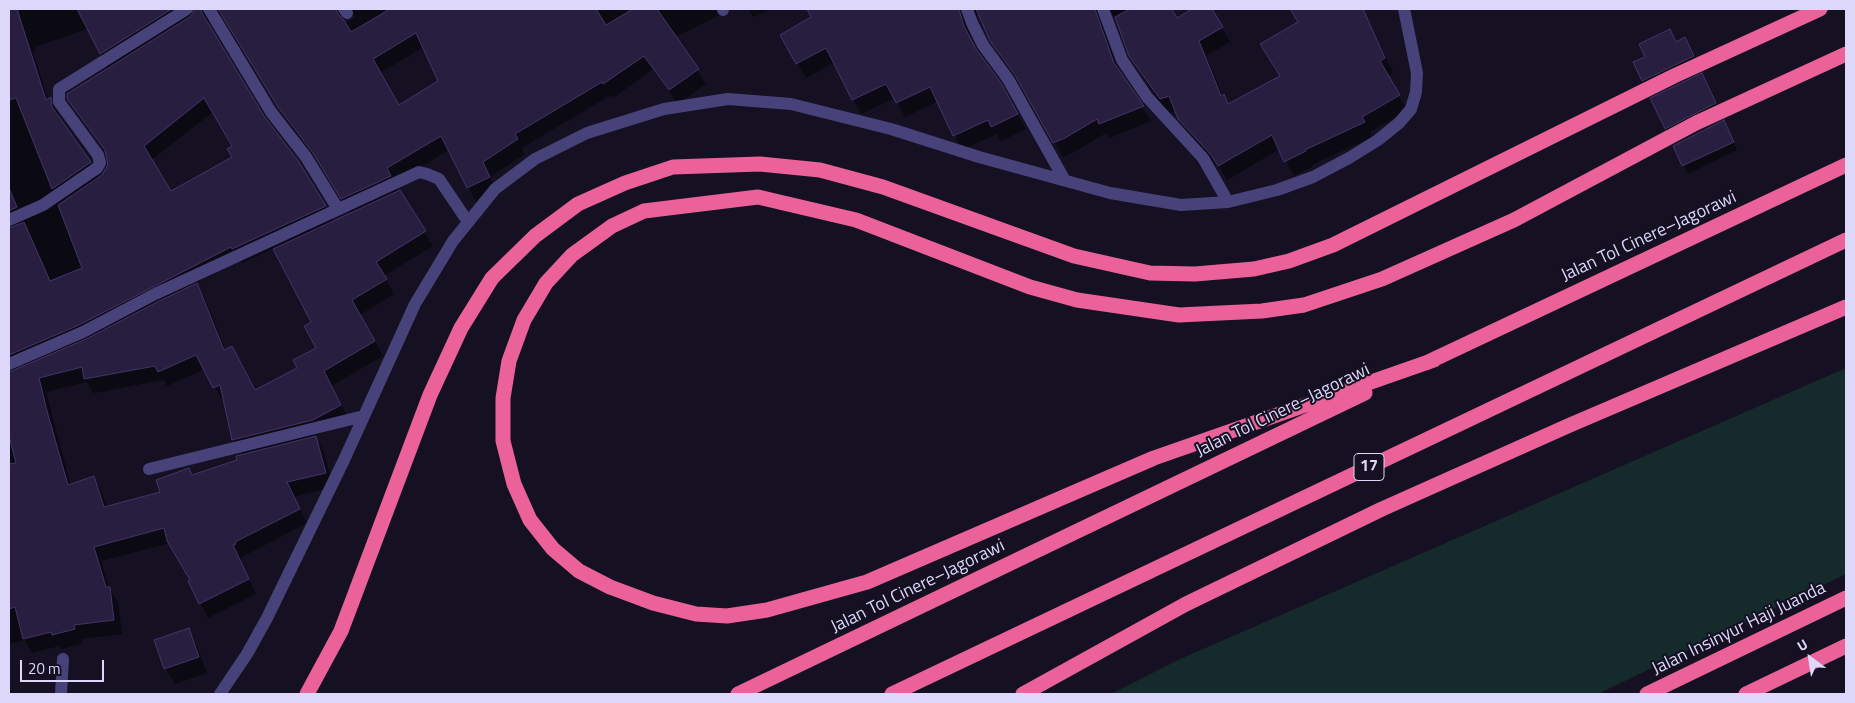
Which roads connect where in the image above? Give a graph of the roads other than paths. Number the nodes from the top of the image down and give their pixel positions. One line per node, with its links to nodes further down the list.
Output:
1 (187, 9): 12 (street)
2 (209, 9): 11 (street)
3 (967, 9): 9 (street)
4 (1103, 9): 10 (street)
5 (1404, 9): 10 (street)
6 (1820, 9): 25 (highway)
7 (1846, 54): 16 (highway)
8 (1846, 164): 16 (highway, Jalan Tol Cinere–Jagorawi)
9 (1064, 179): 10 (street); 13 (street)
10 (1228, 202)
11 (338, 209): 13 (street); 17 (street)
12 (9, 220)
13 (468, 222): 18 (street)
14 (1846, 240): 27 (highway, 17)
15 (1846, 307): 28 (highway)
16 (1434, 360): 26 (highway, Jalan Tol Cinere–Jagorawi)
17 (9, 364)
18 (364, 416): 19 (street); 24 (street)
19 (149, 469)
20 (1846, 598): 29 (highway, Jalan Insinyur Haji Juanda)
21 (1846, 646): 30 (highway)
22 (63, 659): 23 (street)
23 (61, 694)
24 (220, 694)
25 (307, 694)
26 (738, 694)
27 (892, 694)
28 (1023, 694)
29 (1647, 694)
30 (1746, 694)

